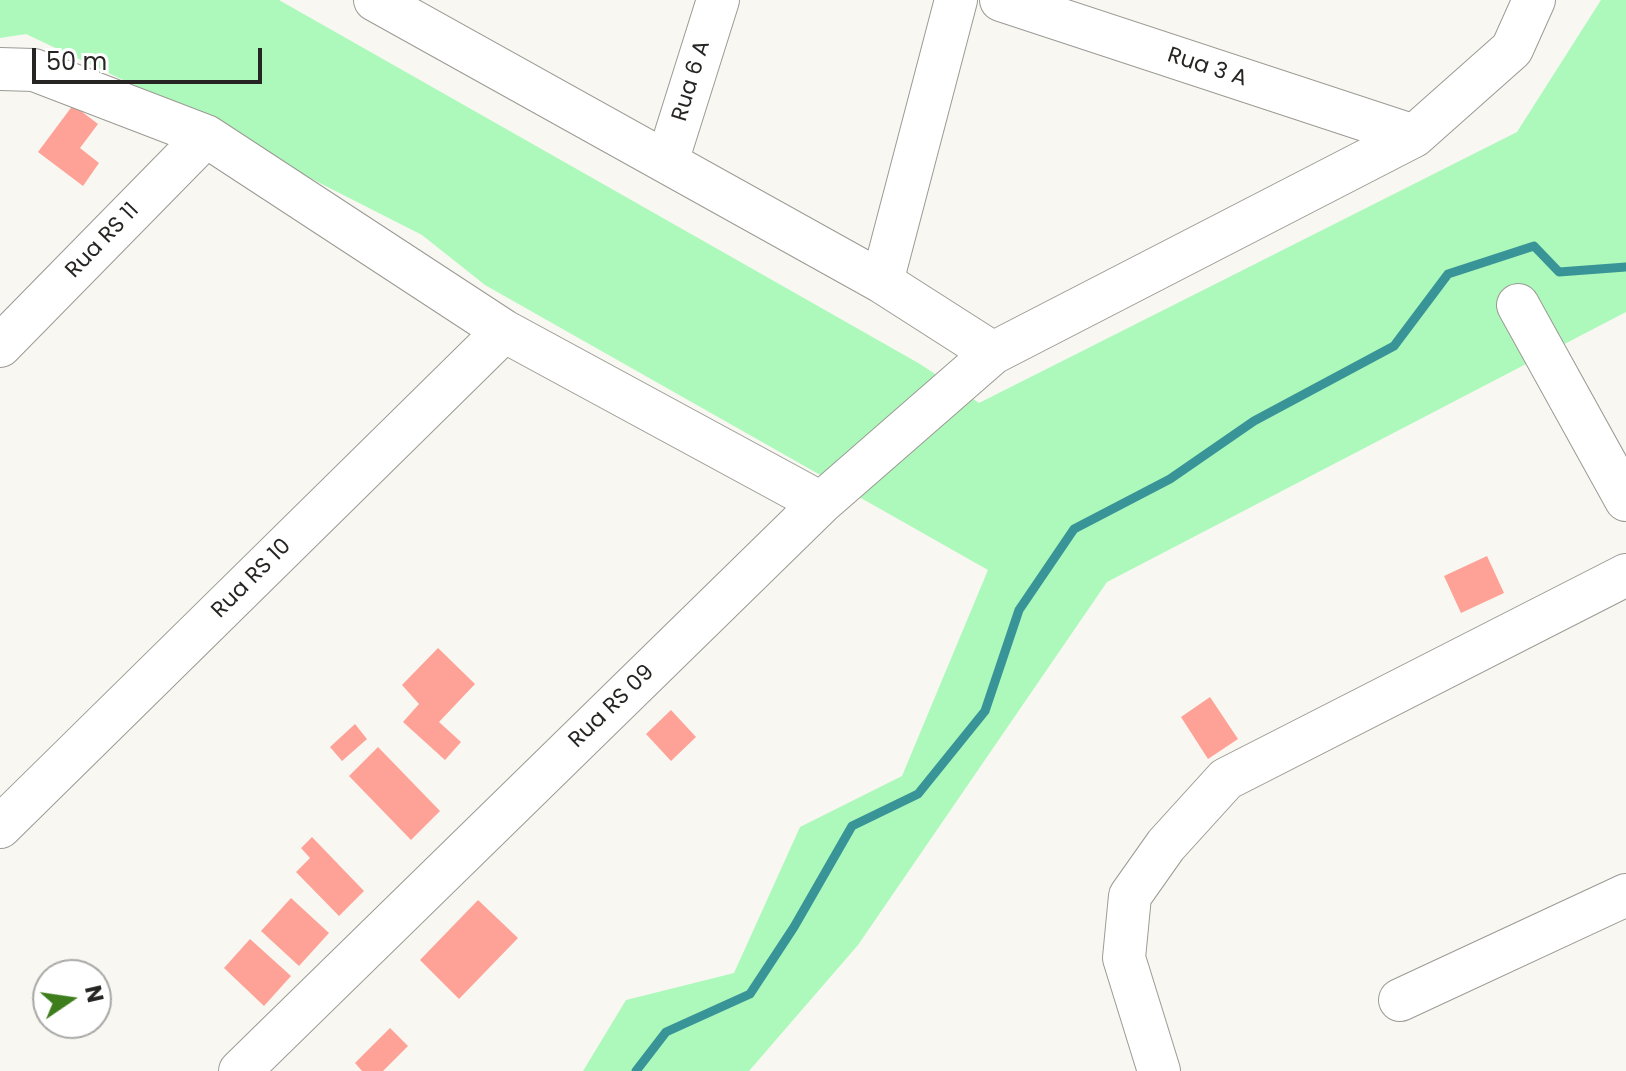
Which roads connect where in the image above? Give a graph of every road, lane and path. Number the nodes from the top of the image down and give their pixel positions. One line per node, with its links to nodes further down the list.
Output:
1 (375, 0): 9 (street)
2 (718, 0): 9 (street, Rua 6 A)
3 (956, 0): 10 (street)
4 (1001, 0): 8 (street, Rua 3 A)
5 (1534, 0): 8 (street, Rua RS 09)
6 (0, 69): 7 (street)
7 (206, 136): 12 (street); 13 (street, Rua RS 11)
8 (1414, 136): 14 (street, Rua RS 09)
9 (667, 162): 10 (street)
10 (882, 282): 14 (street)
11 (1518, 305): 15 (street)
12 (504, 331): 16 (street); 18 (street, Rua RS 10)
13 (0, 346)
14 (993, 353): 16 (street, Rua RS 09)
15 (1626, 500)
16 (821, 503): 21 (street, Rua RS 09)
17 (1626, 575): 22 (street)
18 (0, 827)
19 (1626, 895): 20 (street)
20 (1400, 1000)
21 (240, 1071)
22 (1159, 1071)

